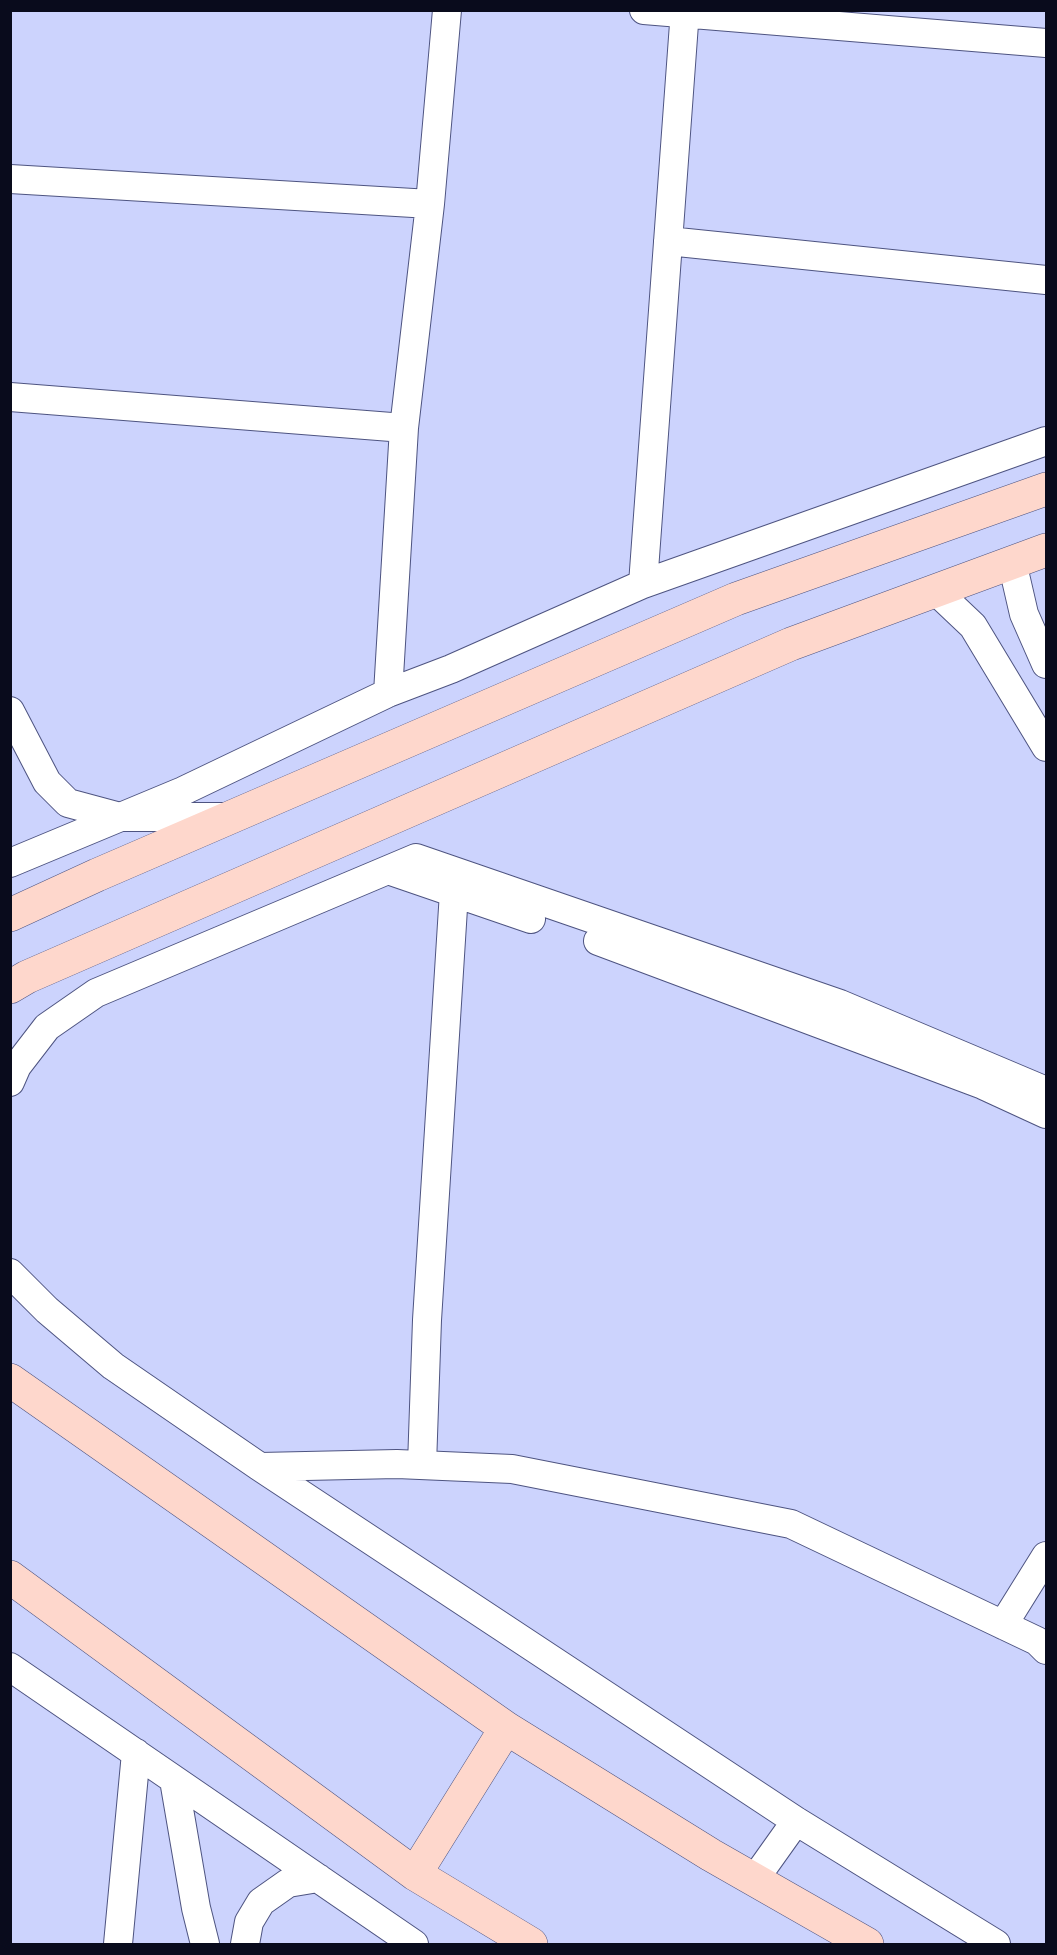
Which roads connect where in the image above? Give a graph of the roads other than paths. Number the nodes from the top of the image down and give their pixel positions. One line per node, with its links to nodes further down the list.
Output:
1 (447, 10): 6 (street)
2 (644, 10): 3 (street)
3 (685, 13): 4 (street); 7 (street)
4 (1047, 43)
5 (10, 179): 6 (street)
6 (430, 204): 10 (street)
7 (668, 241): 8 (street); 15 (street)
8 (1047, 279)
9 (10, 397): 10 (street)
10 (404, 428): 18 (street)
11 (1047, 441): 15 (street)
12 (1047, 489): 22 (main road)
13 (1047, 550): 14 (main road)
14 (1012, 562): 16 (main road); 17 (street)
15 (643, 584): 18 (street)
16 (935, 590): 20 (street); 27 (main road)
17 (1047, 664)
18 (388, 693): 21 (street)
19 (10, 711): 21 (street)
20 (1047, 747)
21 (120, 817): 22 (street); 23 (street)
22 (230, 817): 26 (main road)
23 (10, 862)
24 (388, 870): 25 (street); 28 (street); 29 (street)
25 (454, 892): 30 (street); 33 (street)
26 (10, 915)
27 (16, 988)
28 (10, 1082)
29 (1047, 1091)
30 (1047, 1114)
31 (10, 1273): 34 (street)
32 (10, 1380): 40 (main road)
33 (422, 1465): 34 (street); 37 (street)
34 (260, 1467): 43 (street)
35 (1047, 1556): 37 (street)
36 (10, 1577): 44 (main road)
37 (1003, 1625): 38 (street)
38 (1047, 1650)
39 (10, 1667): 41 (street)
40 (506, 1728): 44 (main road); 46 (main road)
41 (135, 1753): 42 (street); 47 (street)
42 (174, 1780): 45 (street); 48 (street)
43 (796, 1821): 46 (street); 53 (street)
44 (415, 1874): 51 (main road)
45 (318, 1878): 49 (street); 50 (street)
46 (754, 1880): 52 (main road)
47 (118, 1944)
48 (205, 1944)
49 (245, 1944)
50 (414, 1944)
51 (531, 1944)
52 (867, 1944)
53 (996, 1944)

